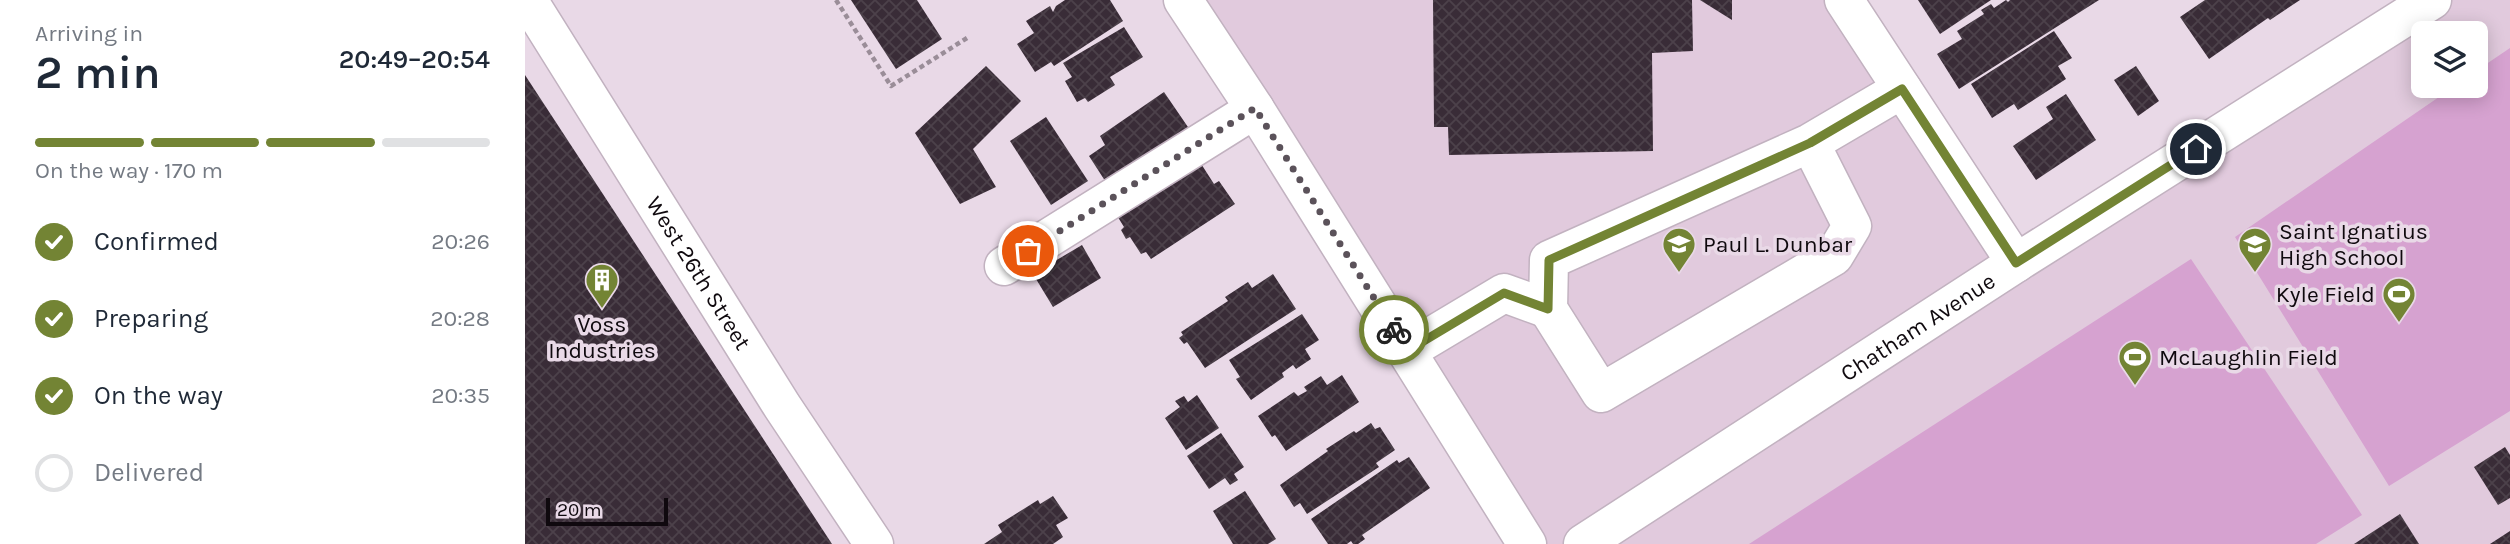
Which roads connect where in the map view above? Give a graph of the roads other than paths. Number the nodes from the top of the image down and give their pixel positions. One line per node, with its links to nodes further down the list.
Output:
1 (528, 0): 12 (street, West 26th Street)
2 (1183, 0): 6 (street)
3 (1844, 0): 5 (street)
4 (2431, 0): 8 (street, Chatham Avenue)
5 (1902, 89): 7 (street); 8 (street)
6 (1255, 108): 9 (street); 11 (street)
7 (1810, 143): 10 (street); 10 (street)
8 (2016, 263): 14 (street, Chatham Avenue)
9 (1005, 266)
10 (1548, 309): 11 (street)
11 (1407, 351): 13 (street)
12 (874, 544)
13 (1527, 544)
14 (1583, 544)

